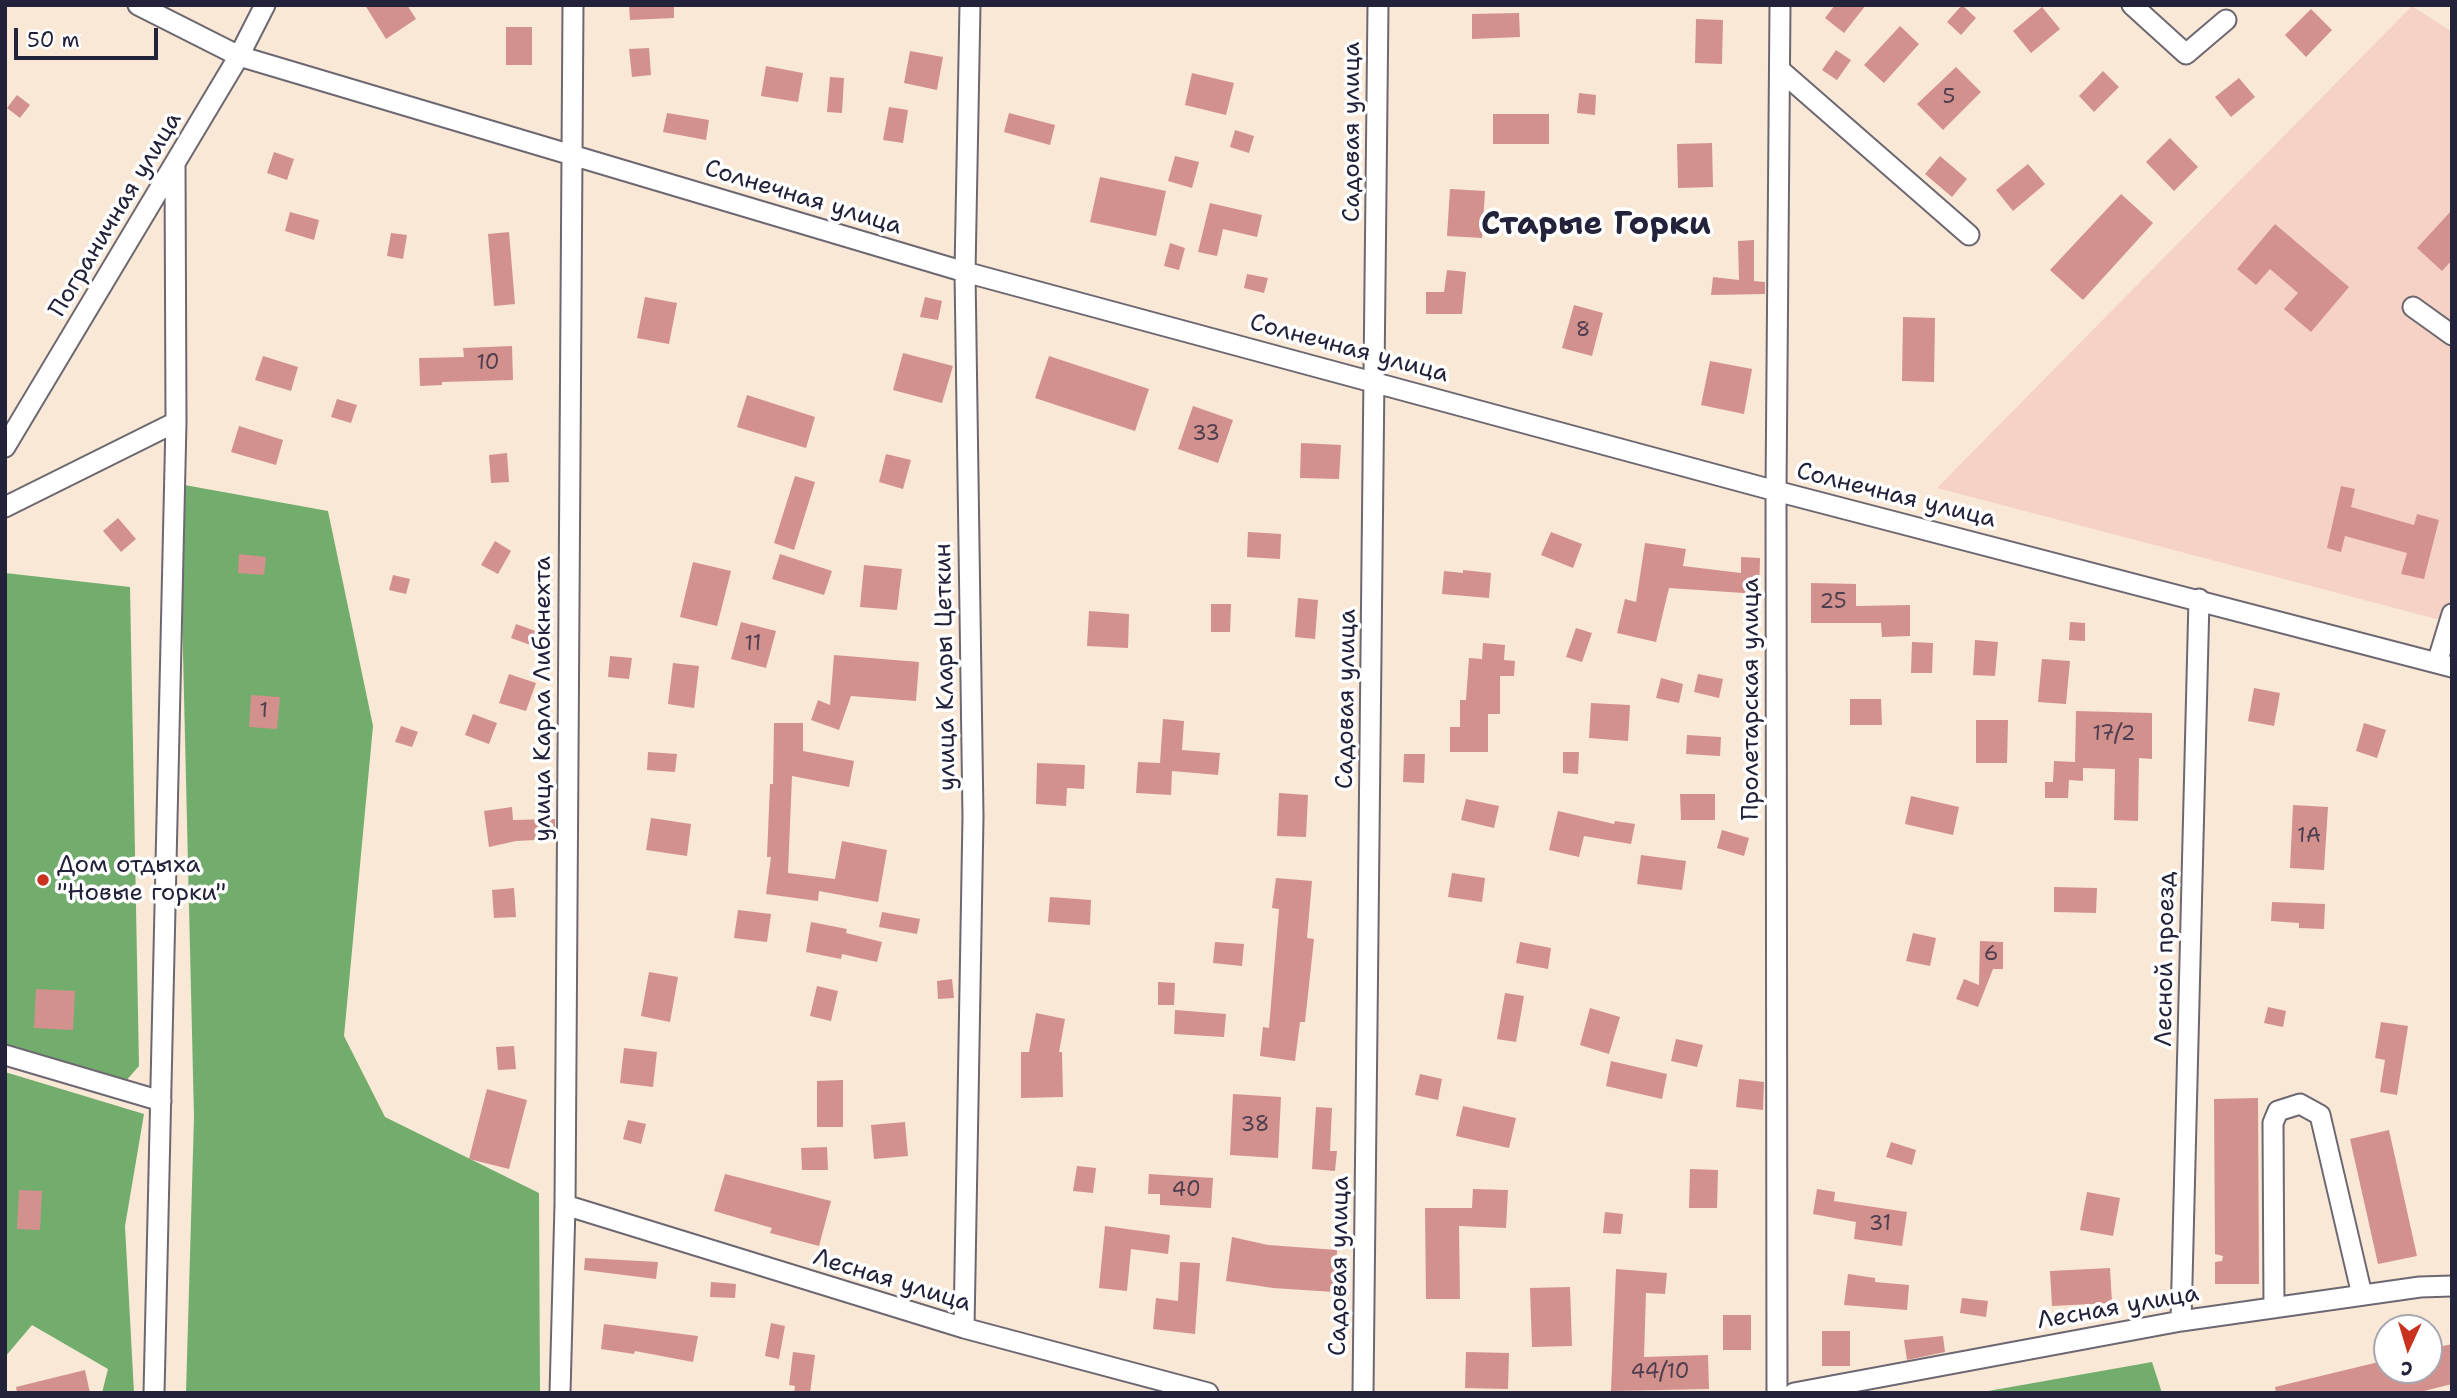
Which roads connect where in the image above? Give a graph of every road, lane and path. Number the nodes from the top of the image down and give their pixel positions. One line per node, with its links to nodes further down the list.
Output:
1 (138, 5): 9 (street, Солнечная улица)
2 (265, 5): 9 (street, Пограничная улица)
3 (573, 5): 11 (street, улица Карла Либкнехта)
4 (970, 5): 14 (street, улица Клары Цеткин)
5 (1378, 5): 17 (street, Садовая улица)
6 (1780, 5): 10 (street, Пролетарская улица)
7 (2132, 5): 8 (street)
8 (2225, 20)
9 (239, 56): 11 (street, Солнечная улица); 12 (street, Пограничная улица)
10 (1780, 70): 13 (street); 20 (street, Пролетарская улица)
11 (572, 154): 14 (street, Солнечная улица); 27 (street, улица Карла Либкнехта)
12 (175, 163): 18 (street); 19 (street, Пограничная улица)
13 (1969, 235)
14 (965, 272): 17 (street, Солнечная улица); 32 (street, улица Клары Цеткин)
15 (2413, 307): 16 (street)
16 (2452, 335)
17 (1375, 381): 20 (street, Солнечная улица); 36 (street, Садовая улица)
18 (176, 422): 21 (street); 26 (street)
19 (5, 447)
20 (1776, 491): 22 (street, Солнечная улица); 37 (street, Пролетарская улица)
21 (5, 507)
22 (2199, 599): 24 (street, Солнечная улица); 31 (street, Лесной проезд)
23 (2452, 614): 24 (street)
24 (2444, 665)
25 (5, 1055): 26 (street)
26 (161, 1101): 33 (street)
27 (565, 1205): 32 (street, Лесная улица); 34 (street, улица Карла Либкнехта)
28 (2452, 1286): 29 (street, Лесная улица)
29 (2362, 1295): 30 (street, Лесная улица); 30 (street)
30 (2274, 1308): 31 (street, Лесная улица)
31 (2181, 1321): 38 (street, Лесная улица)
32 (964, 1328): 35 (street, Лесная улица)
33 (154, 1393)
34 (560, 1393)
35 (1208, 1393)
36 (1363, 1393)
37 (1777, 1393)
38 (1794, 1393)

